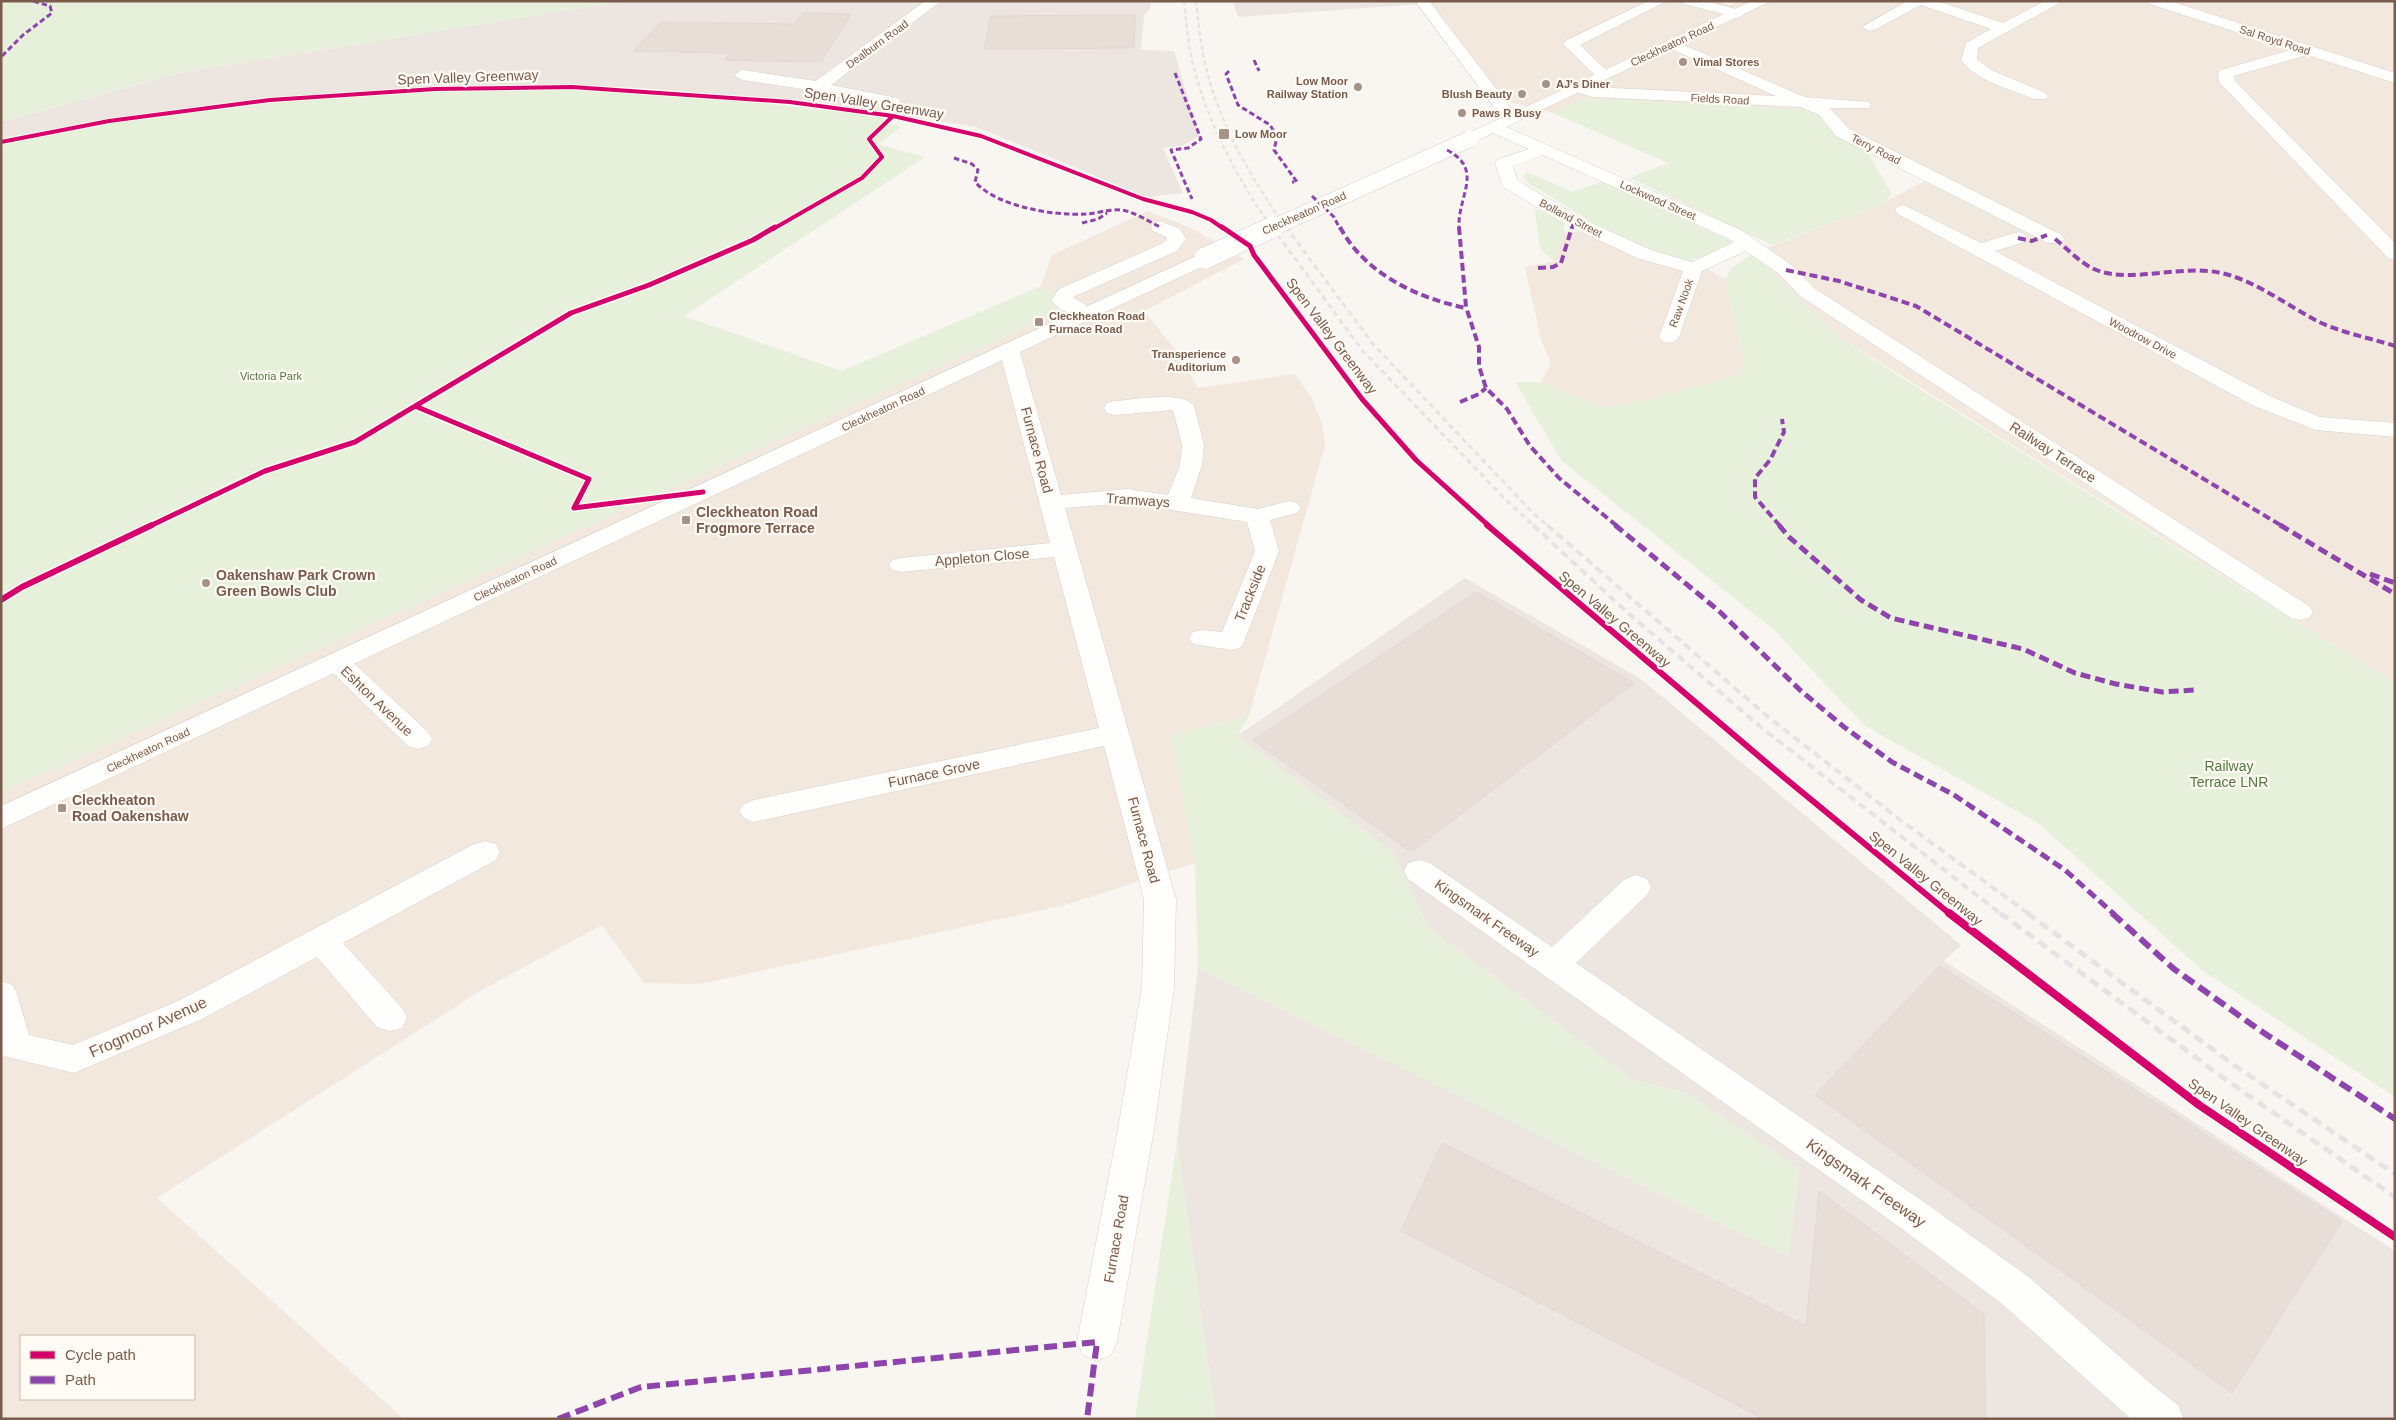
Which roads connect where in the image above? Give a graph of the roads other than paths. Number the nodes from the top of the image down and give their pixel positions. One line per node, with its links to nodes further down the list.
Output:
1 (934, 1): 18 (street, Dealburn Road)
2 (1422, 1): 24 (street)
3 (1660, 1): 16 (street)
4 (1689, 1): 10 (street)
5 (1764, 1): 10 (street, Cleckheaton Road)
6 (1918, 1): 11 (street)
7 (1922, 1): 12 (street)
8 (2056, 1): 12 (street)
9 (2155, 1): 14 (street, Sal Royd Road)
10 (1738, 14): 13 (street, Cleckheaton Road)
11 (1869, 27)
12 (2005, 28): 20 (street)
13 (1672, 44): 16 (street, Cleckheaton Road); 22 (street, Terry Road)
14 (2306, 50): 17 (street, Sal Royd Road); 33 (street)
15 (742, 75): 18 (street)
16 (1602, 75): 19 (street, Cleckheaton Road)
17 (2395, 78)
18 (819, 86): 21 (street)
19 (1578, 88): 22 (street, Fields Road); 24 (street, Cleckheaton Road)
20 (2040, 96)
21 (892, 101)
22 (1802, 103): 23 (street, Fields Road); 30 (street, Terry Road)
23 (1863, 105)
24 (1517, 117): 25 (street, Cleckheaton Road)
25 (1497, 128): 26 (street, Lockwood Street); 36 (street, Cleckheaton Road, bridge)
26 (1544, 149): 31 (street, Lockwood Street); 34 (street, Bolland Street)
27 (1904, 210): 32 (street, Woodrow Drive)
28 (1160, 227): 36 (street)
29 (2018, 238): 32 (street)
30 (2056, 239)
31 (1747, 242): 34 (street, Raw Nook); 35 (street, Lockwood Street)
32 (1978, 250): 40 (street, Woodrow Drive)
33 (2395, 254)
34 (1694, 268): 37 (street, Raw Nook)
35 (1807, 292): 47 (street, Railway Terrace)
36 (1085, 313): 38 (street, Cleckheaton Road)
37 (1669, 337)
38 (1009, 349): 41 (street, Furnace Road); 49 (street, Cleckheaton Road)
39 (1115, 408): 42 (street, Tramways)
40 (2395, 430)
41 (1051, 503): 42 (street, Tramways); 45 (street, Furnace Road)
42 (1177, 503): 44 (street)
43 (1289, 508): 44 (street)
44 (1256, 517): 48 (street, Trackside)
45 (1064, 549): 46 (street, Appleton Close); 50 (street, Furnace Road)
46 (901, 565)
47 (2300, 612)
48 (1202, 638)
49 (336, 662): 51 (street, Eshton Avenue); 53 (street, Cleckheaton Road)
50 (1115, 734): 52 (street, Furnace Grove); 61 (street, Furnace Road)
51 (418, 739)
52 (754, 811)
53 (1, 818)
54 (485, 852): 57 (street, Frogmoor Avenue)
55 (1419, 871): 58 (street, Kingsmark Freeway)
56 (1636, 887): 58 (street, Kingsmark Freeway)
57 (322, 940): 59 (street, Frogmoor Avenue); 60 (street)
58 (1554, 966): 62 (street, Kingsmark Freeway)
59 (1, 994)
60 (390, 1018)
61 (1097, 1342)
62 (2164, 1419)

